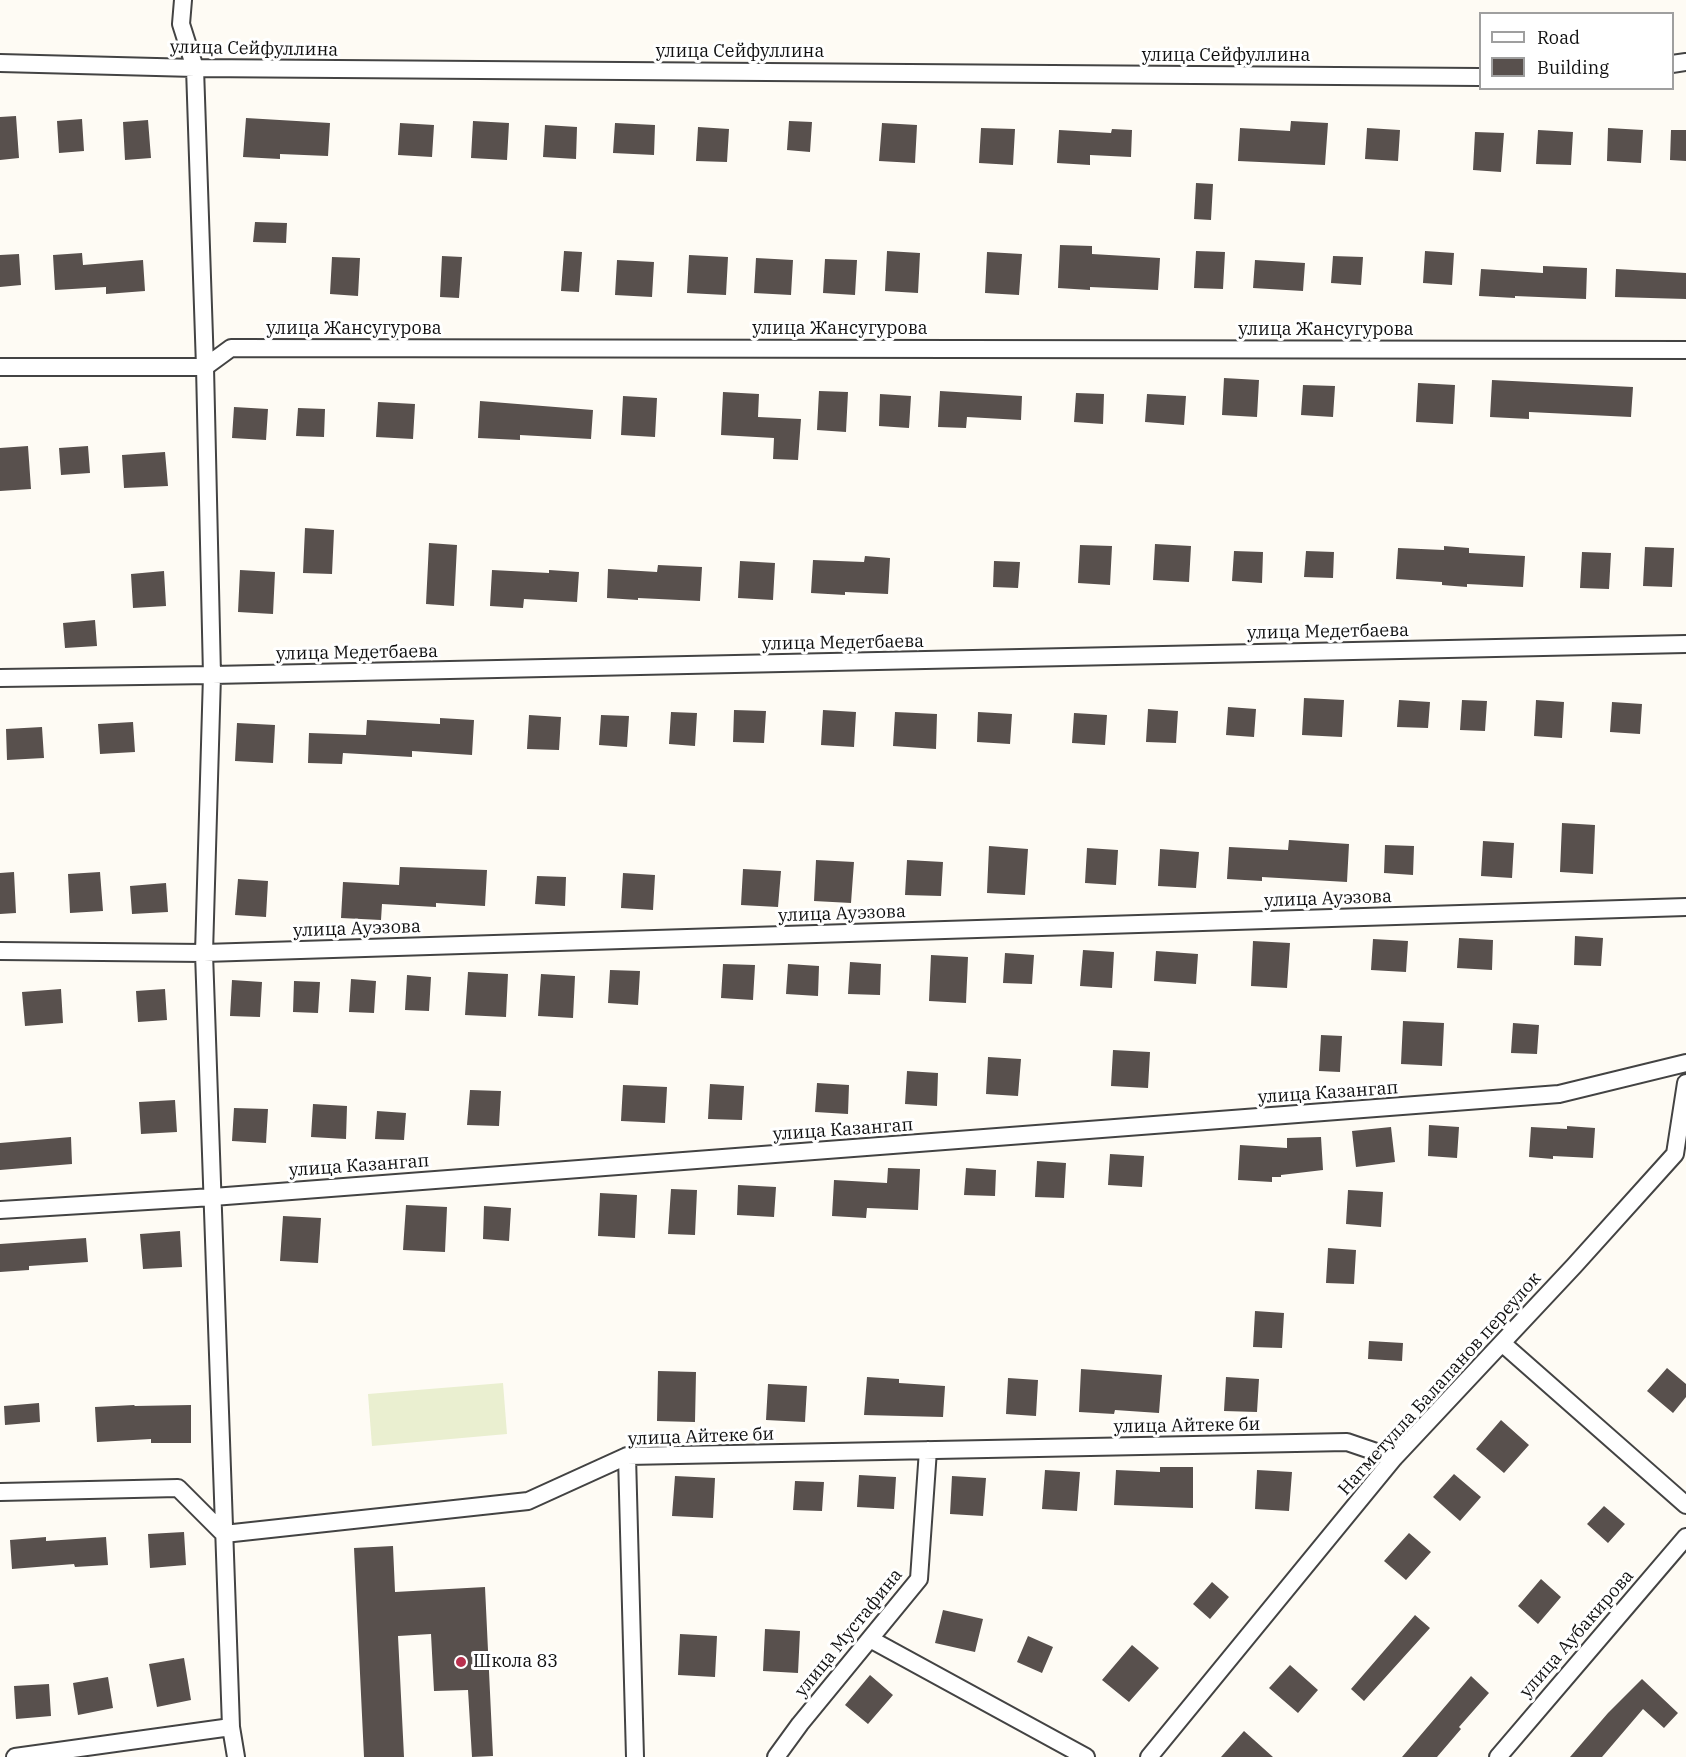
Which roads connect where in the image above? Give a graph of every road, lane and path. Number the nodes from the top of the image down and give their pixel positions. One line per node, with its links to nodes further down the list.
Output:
1 (183, 0): 3 (street)
2 (0, 63): 3 (street, улица Сейфуллина)
3 (195, 68): 4 (street, улица Сейфуллина); 7 (street)
4 (1479, 77)
5 (1686, 350): 7 (street, улица Жансугурова)
6 (0, 367): 7 (street)
7 (205, 368): 9 (street)
8 (1686, 644): 9 (street, улица Медетбаева)
9 (212, 675): 10 (street, улица Медетбаева); 13 (street)
10 (0, 678)
11 (1686, 907): 13 (street, улица Ауэзова)
12 (0, 951): 13 (street, улица Ауэзова)
13 (204, 953): 16 (street)
14 (1686, 1063): 16 (street, улица Казангап)
15 (1686, 1083): 18 (street, Нагметулла Балапанов переулок)
16 (213, 1197): 17 (street, улица Казангап); 24 (street)
17 (0, 1210)
18 (1502, 1343): 21 (street, Нагметулла Балапанов переулок); 23 (street)
19 (928, 1450): 20 (street, улица Айтеке би); 21 (street, улица Айтеке би); 26 (street, улица Мустафина)
20 (627, 1456): 24 (street, улица Айтеке би); 30 (street)
21 (1394, 1458): 33 (street, Нагметулла Балапанов переулок)
22 (0, 1492): 24 (street)
23 (1686, 1505)
24 (224, 1534): 27 (street)
25 (1686, 1537): 34 (street, улица Аубакирова)
26 (870, 1639): 31 (street, улица Мустафина); 32 (street)
27 (231, 1727): 28 (street); 29 (street)
28 (15, 1757)
29 (236, 1757)
30 (634, 1757)
31 (776, 1757)
32 (1086, 1757)
33 (1149, 1757)
34 (1498, 1757)

